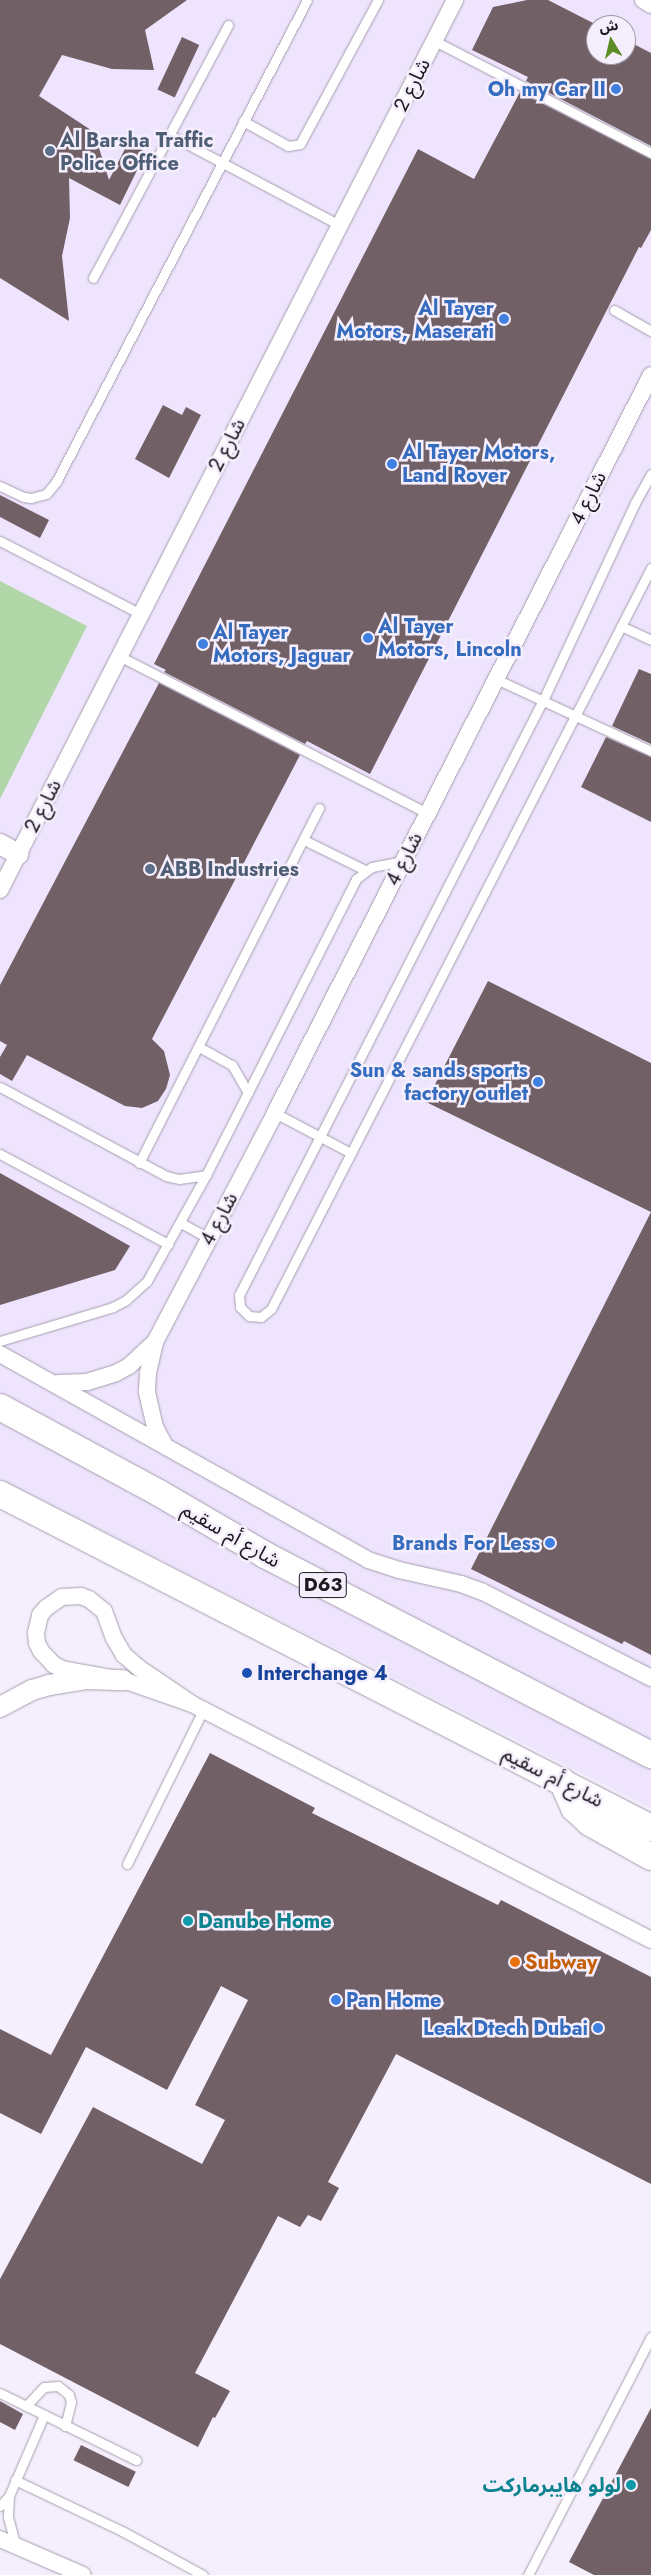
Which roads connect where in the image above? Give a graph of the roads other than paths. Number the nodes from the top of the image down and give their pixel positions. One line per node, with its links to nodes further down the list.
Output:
1 (306, 0): 9 (lane)
2 (378, 0): 9 (lane)
3 (460, 0): 6 (street, شارع 2)
4 (643, 0): 5 (street)
5 (651, 4)
6 (452, 6): 8 (street, شارع 2)
7 (228, 25): 10 (lane)
8 (435, 41): 11 (lane); 13 (street, شارع 2)
9 (243, 121): 12 (lane)
10 (170, 135): 12 (lane); 14 (lane)
11 (651, 153)
12 (222, 162): 13 (lane); 19 (lane)
13 (339, 225): 22 (street, شارع 2)
14 (93, 278)
15 (614, 310): 16 (lane)
16 (651, 331)
17 (651, 375): 26 (street, شارع 4)
18 (651, 474): 27 (lane)
19 (0, 486)
20 (0, 541): 22 (lane)
21 (651, 568): 23 (lane)
22 (141, 614): 25 (street, شارع 2)
23 (621, 626): 24 (lane); 28 (lane)
24 (651, 640)
25 (119, 656): 31 (lane); 34 (street, شارع 2)
26 (496, 679): 27 (lane); 31 (street, شارع 4)
27 (543, 700): 28 (lane); 42 (lane)
28 (575, 716): 29 (lane); 43 (lane)
29 (651, 751)
30 (319, 808): 32 (lane)
31 (427, 812): 35 (street, شارع 4)
32 (304, 840): 36 (lane); 38 (lane)
33 (0, 844): 34 (street)
34 (18, 854): 37 (street, شارع 2)
35 (404, 861): 36 (lane); 41 (street, شارع 4)
36 (365, 870): 40 (lane)
37 (0, 890)
38 (199, 1047): 40 (lane); 45 (lane)
39 (0, 1087): 45 (lane)
40 (248, 1093): 46 (lane)
41 (275, 1113): 42 (lane); 48 (street, شارع 4)
42 (321, 1137): 43 (lane); 43 (lane)
43 (351, 1153)
44 (0, 1154): 49 (lane)
45 (139, 1163): 46 (lane)
46 (206, 1175): 47 (lane)
47 (180, 1223): 48 (lane); 49 (lane)
48 (208, 1238): 51 (street, شارع 4)
49 (168, 1244): 50 (lane)
50 (0, 1341)
51 (155, 1342): 53 (street, شارع 4); 55 (street, شارع 4)
52 (0, 1354): 53 (street)
53 (56, 1383): 55 (street)
54 (0, 1407): 61 (main road, شارع أم سقيم / D63)
55 (164, 1444): 57 (street)
56 (0, 1494): 62 (main road, شارع أم سقيم)
57 (651, 1678)
58 (123, 1680): 59 (street); 60 (street); 60 (street)
59 (0, 1707)
60 (198, 1707): 65 (lane); 66 (street)
61 (651, 1755)
62 (562, 1781): 63 (main road, شارع أم سقيم); 64 (main road)
63 (651, 1828)
64 (651, 1857)
65 (127, 1864)
66 (651, 1940)
67 (651, 2337): 80 (lane)
68 (0, 2393): 69 (lane)
69 (26, 2406): 70 (lane); 71 (lane)
70 (44, 2415): 71 (lane); 73 (lane)
71 (65, 2426): 72 (lane)
72 (136, 2460)
73 (15, 2480): 74 (lane); 79 (lane)
74 (9, 2496): 75 (lane); 77 (lane)
75 (0, 2506)
76 (0, 2539): 77 (street)
77 (16, 2546): 78 (street)
78 (83, 2575)
79 (203, 2575)
80 (528, 2575)

